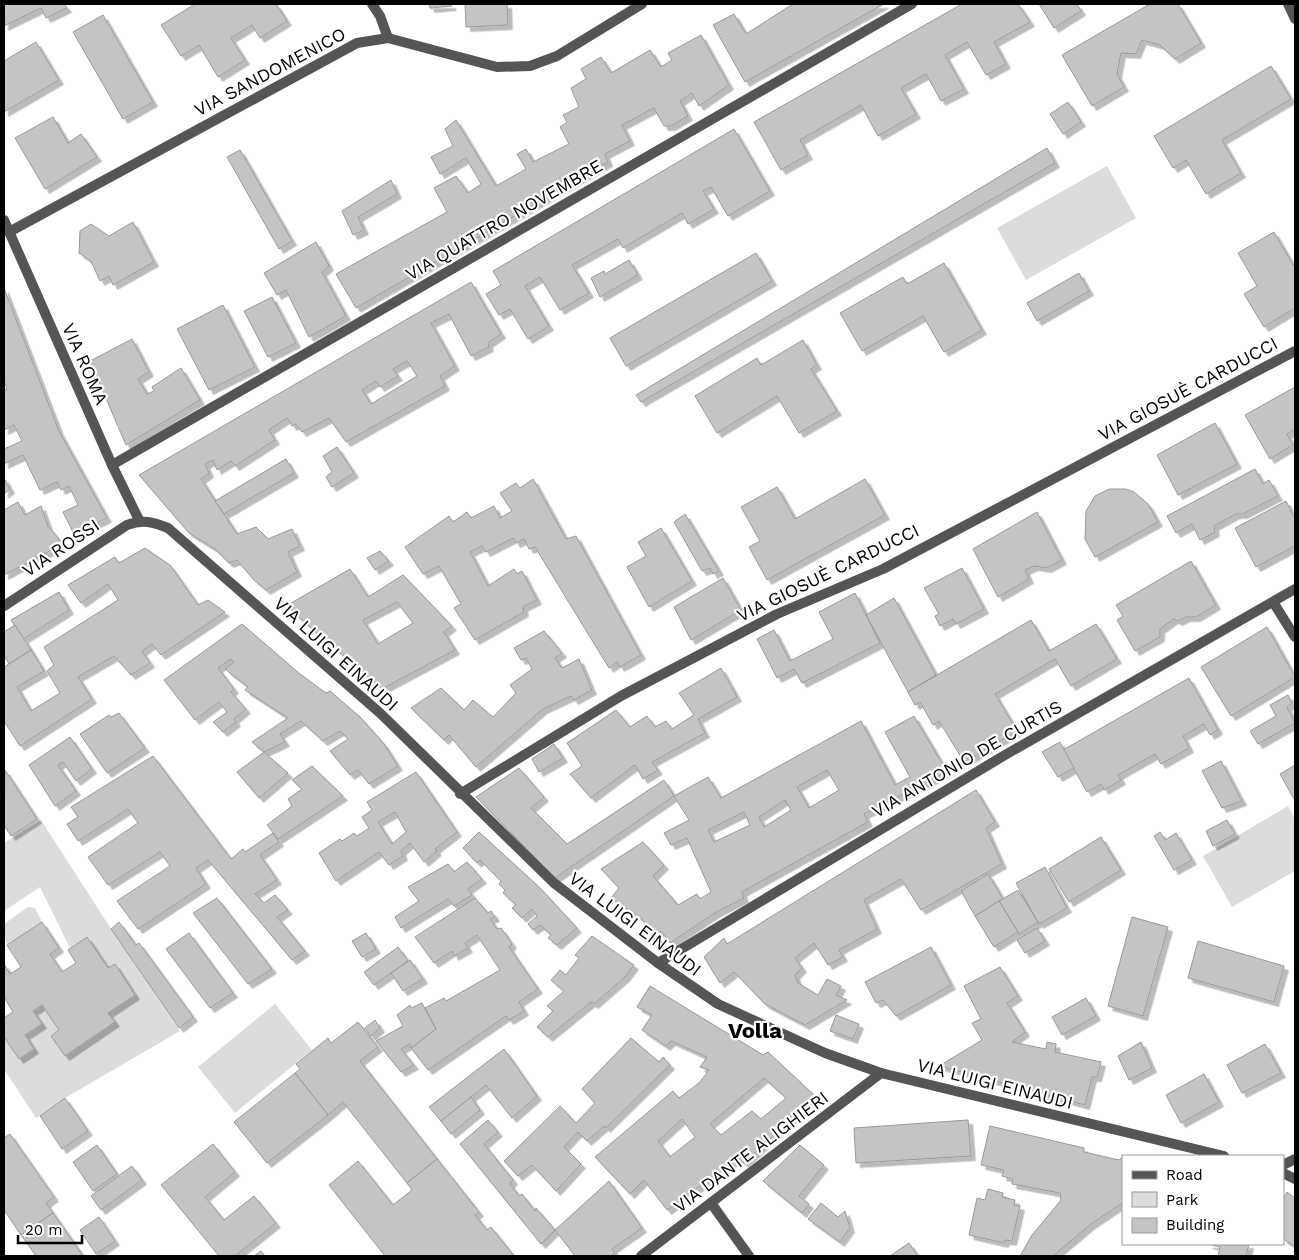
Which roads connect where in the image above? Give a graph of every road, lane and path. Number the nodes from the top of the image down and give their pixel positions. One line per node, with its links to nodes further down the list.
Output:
1 (372, 4): 6 (street)
2 (642, 4): 6 (street, VIA SANDOMENICO)
3 (912, 4): 10 (street, VIA QUATTRO NOVEMBRE)
4 (1288, 4): 5 (street)
5 (1295, 19)
6 (388, 38): 8 (street, VIA SANDOMENICO)
7 (4, 220): 8 (street, VIA ROMA)
8 (9, 232): 10 (street, VIA ROMA)
9 (1295, 351): 16 (street, VIA GIOSUÈ CARDUCCI)
10 (112, 465): 11 (street, VIA ROMA)
11 (139, 520): 14 (street, VIA ROSSI); 16 (street, VIA LUIGI EINAUDI)
12 (1295, 589): 13 (street, VIA ANTONIO DE CURTIS)
13 (1273, 602): 15 (street); 17 (street, VIA ANTONIO DE CURTIS)
14 (4, 606)
15 (1295, 637)
16 (460, 794): 17 (street, VIA LUIGI EINAUDI)
17 (658, 963): 18 (street, VIA LUIGI EINAUDI)
18 (881, 1073): 19 (street, VIA LUIGI EINAUDI); 22 (street, VIA DANTE ALIGHIERI)
19 (1220, 1155)
20 (1284, 1174): 21 (street)
21 (1295, 1180)
22 (711, 1203): 23 (street, VIA DANTE ALIGHIERI); 24 (street)
23 (641, 1256)
24 (749, 1256)

